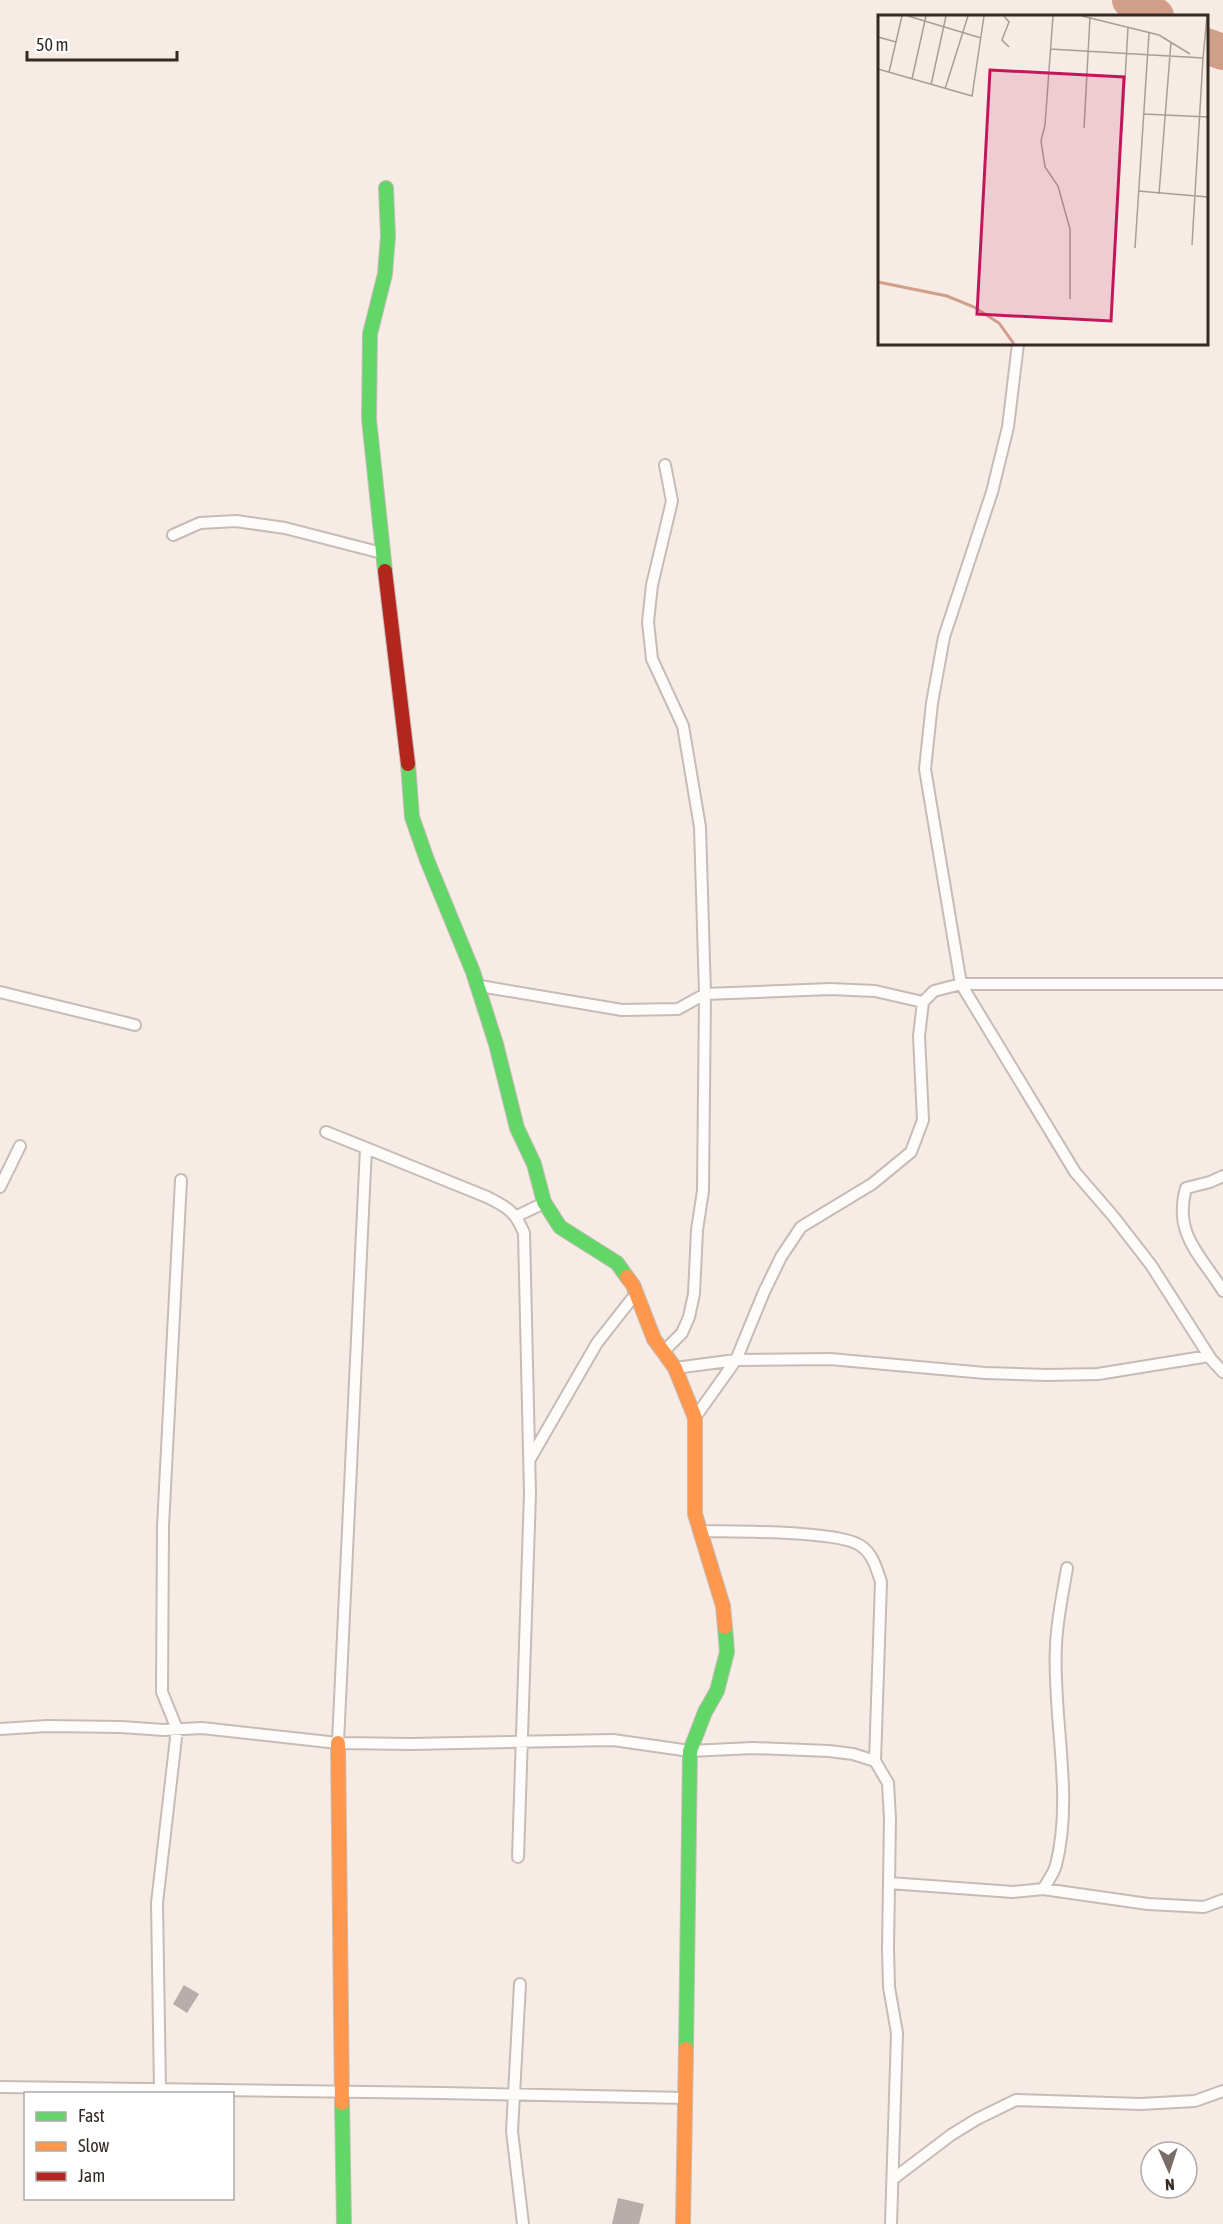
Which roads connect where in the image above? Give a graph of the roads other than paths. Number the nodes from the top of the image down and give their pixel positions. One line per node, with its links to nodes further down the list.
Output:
1 (386, 188): 5 (street)
2 (1018, 345): 6 (lane)
3 (665, 465): 10 (lane)
4 (173, 535): 5 (lane)
5 (383, 554): 8 (street)
6 (961, 984): 7 (lane); 11 (lane); 24 (lane)
7 (1223, 984)
8 (477, 986): 10 (lane); 19 (street)
9 (0, 992): 12 (lane)
10 (705, 994): 11 (lane); 23 (lane)
11 (922, 1002): 25 (lane)
12 (135, 1025)
13 (327, 1132): 15 (lane)
14 (20, 1146): 18 (lane)
15 (366, 1148): 20 (lane); 35 (lane)
16 (1223, 1176): 21 (lane)
17 (181, 1180): 33 (lane)
18 (0, 1187)
19 (544, 1202): 20 (lane); 22 (street)
20 (517, 1216): 29 (lane)
21 (1223, 1292)
22 (636, 1293): 23 (street); 29 (lane)
23 (663, 1351): 26 (street)
24 (1209, 1356): 25 (lane); 27 (lane)
25 (736, 1360): 26 (lane); 28 (lane)
26 (675, 1368): 28 (street)
27 (1223, 1372)
28 (695, 1418): 30 (street)
29 (529, 1460): 34 (lane)
30 (701, 1531): 36 (street); 37 (lane)
31 (1067, 1568): 40 (lane)
32 (0, 1729): 33 (lane)
33 (177, 1729): 35 (lane); 44 (lane)
34 (521, 1742): 35 (lane); 36 (lane); 38 (lane)
35 (338, 1743): 45 (street)
36 (690, 1751): 37 (lane); 48 (street)
37 (875, 1761): 39 (lane)
38 (518, 1857)
39 (889, 1883): 40 (lane); 49 (lane)
40 (1044, 1889): 41 (lane)
41 (1223, 1900)
42 (520, 1983): 47 (lane)
43 (0, 2087): 44 (lane)
44 (160, 2089): 45 (lane)
45 (342, 2091): 47 (lane); 50 (street)
46 (1223, 2091): 49 (lane)
47 (514, 2094): 48 (lane); 51 (lane)
48 (685, 2098): 52 (street)
49 (892, 2179): 53 (lane)
50 (344, 2224)
51 (523, 2224)
52 (683, 2224)
53 (891, 2224)

